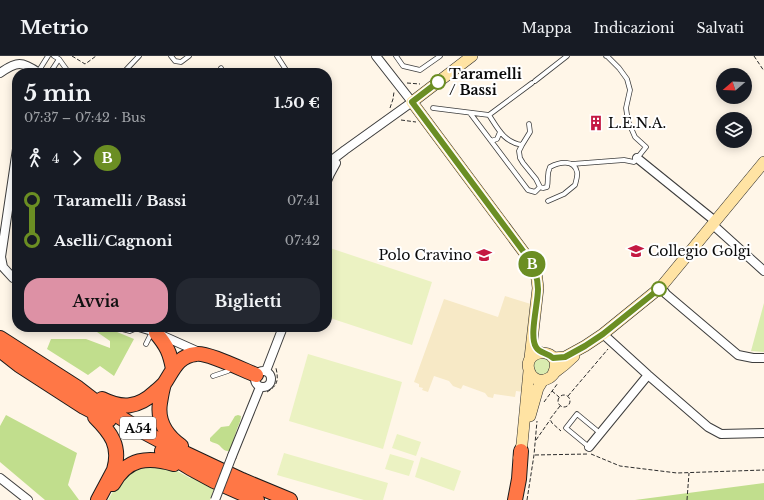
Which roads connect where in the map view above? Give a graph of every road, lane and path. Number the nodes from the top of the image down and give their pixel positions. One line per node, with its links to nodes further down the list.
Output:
1 (48, 56): 18 (lane)
2 (54, 56): 16 (lane)
3 (72, 56): 4 (path)
4 (96, 56)
5 (139, 56): 21 (lane)
6 (171, 56): 7 (lane)
7 (189, 56)
8 (277, 56): 22 (lane)
9 (376, 56): 27 (street)
10 (396, 56): 11 (lane)
11 (440, 56)
12 (472, 56): 27 (main road)
13 (567, 56): 30 (lane)
14 (606, 56): 38 (lane)
15 (754, 56): 23 (path)
16 (58, 59): 19 (lane); 20 (lane)
17 (31, 68): 24 (street)
18 (42, 68)
19 (53, 68)
20 (65, 68)
21 (128, 68)
22 (285, 68)
23 (764, 71)
24 (0, 73)
25 (408, 83): 26 (path)
26 (423, 85)
27 (412, 102): 37 (street); 53 (main road)
28 (433, 108): 29 (lane)
29 (470, 113): 30 (lane); 35 (lane)
30 (489, 115): 34 (lane)
31 (400, 120): 32 (path)
32 (416, 122)
33 (529, 124): 36 (lane)
34 (500, 132): 35 (lane); 36 (lane)
35 (491, 140): 44 (lane)
36 (522, 145): 44 (lane)
37 (350, 147): 39 (street); 42 (street)
38 (637, 158): 41 (lane); 46 (street)
39 (332, 160)
40 (764, 162): 46 (main road)
41 (572, 164): 44 (lane); 45 (lane)
42 (332, 171)
43 (12, 183): 48 (street)
44 (540, 187)
45 (548, 201)
46 (714, 222): 47 (street); 49 (main road)
47 (764, 271)
48 (12, 277)
49 (661, 287): 52 (main road); 63 (street)
50 (154, 332): 56 (lane); 60 (street); 65 (highway)
51 (281, 332): 69 (street)
52 (603, 334): 55 (street); 57 (main road)
53 (532, 336): 59 (main road); 61 (main road)
54 (0, 338): 73 (highway, A54)
55 (613, 343): 67 (street); 75 (path)
56 (146, 344)
57 (585, 346): 62 (main road); 70 (main road)
58 (0, 350): 78 (highway, A54)
59 (540, 352): 61 (main road); 62 (main road)
60 (206, 354): 64 (highway); 65 (highway)
61 (530, 358): 66 (main road)
62 (553, 358): 70 (main road)
63 (764, 358)
64 (230, 365): 68 (lane); 69 (highway)
65 (172, 369): 72 (highway)
66 (529, 372): 71 (main road); 85 (main road)
67 (648, 375): 81 (street); 82 (street)
68 (213, 376)
69 (261, 378): 95 (street, bridge)
70 (557, 378): 71 (main road); 74 (path)
71 (543, 380): 85 (main road)
72 (164, 384): 73 (highway); 86 (highway)
73 (78, 388): 86 (highway, A54)
74 (552, 391): 76 (path); 77 (path)
75 (568, 396): 76 (path); 76 (path)
76 (560, 397)
77 (542, 404)
78 (84, 407): 87 (highway, A54); 93 (highway)
79 (537, 416): 83 (path)
80 (550, 419): 83 (path)
81 (600, 433): 84 (street); 84 (lane)
82 (764, 433)
83 (535, 442): 85 (path)
84 (589, 447)
85 (526, 450): 89 (path); 97 (main road); 98 (highway); 99 (path)
86 (203, 462): 92 (highway, A54)
87 (190, 468): 94 (highway); 96 (highway, A54)
88 (764, 470): 89 (path)
89 (689, 472): 100 (path)
90 (0, 478): 91 (street)
91 (23, 499)
92 (289, 499)
93 (98, 500)
94 (104, 500)
95 (215, 500)
96 (257, 500)
97 (509, 500)
98 (515, 500)
99 (527, 500)
100 (687, 500)

